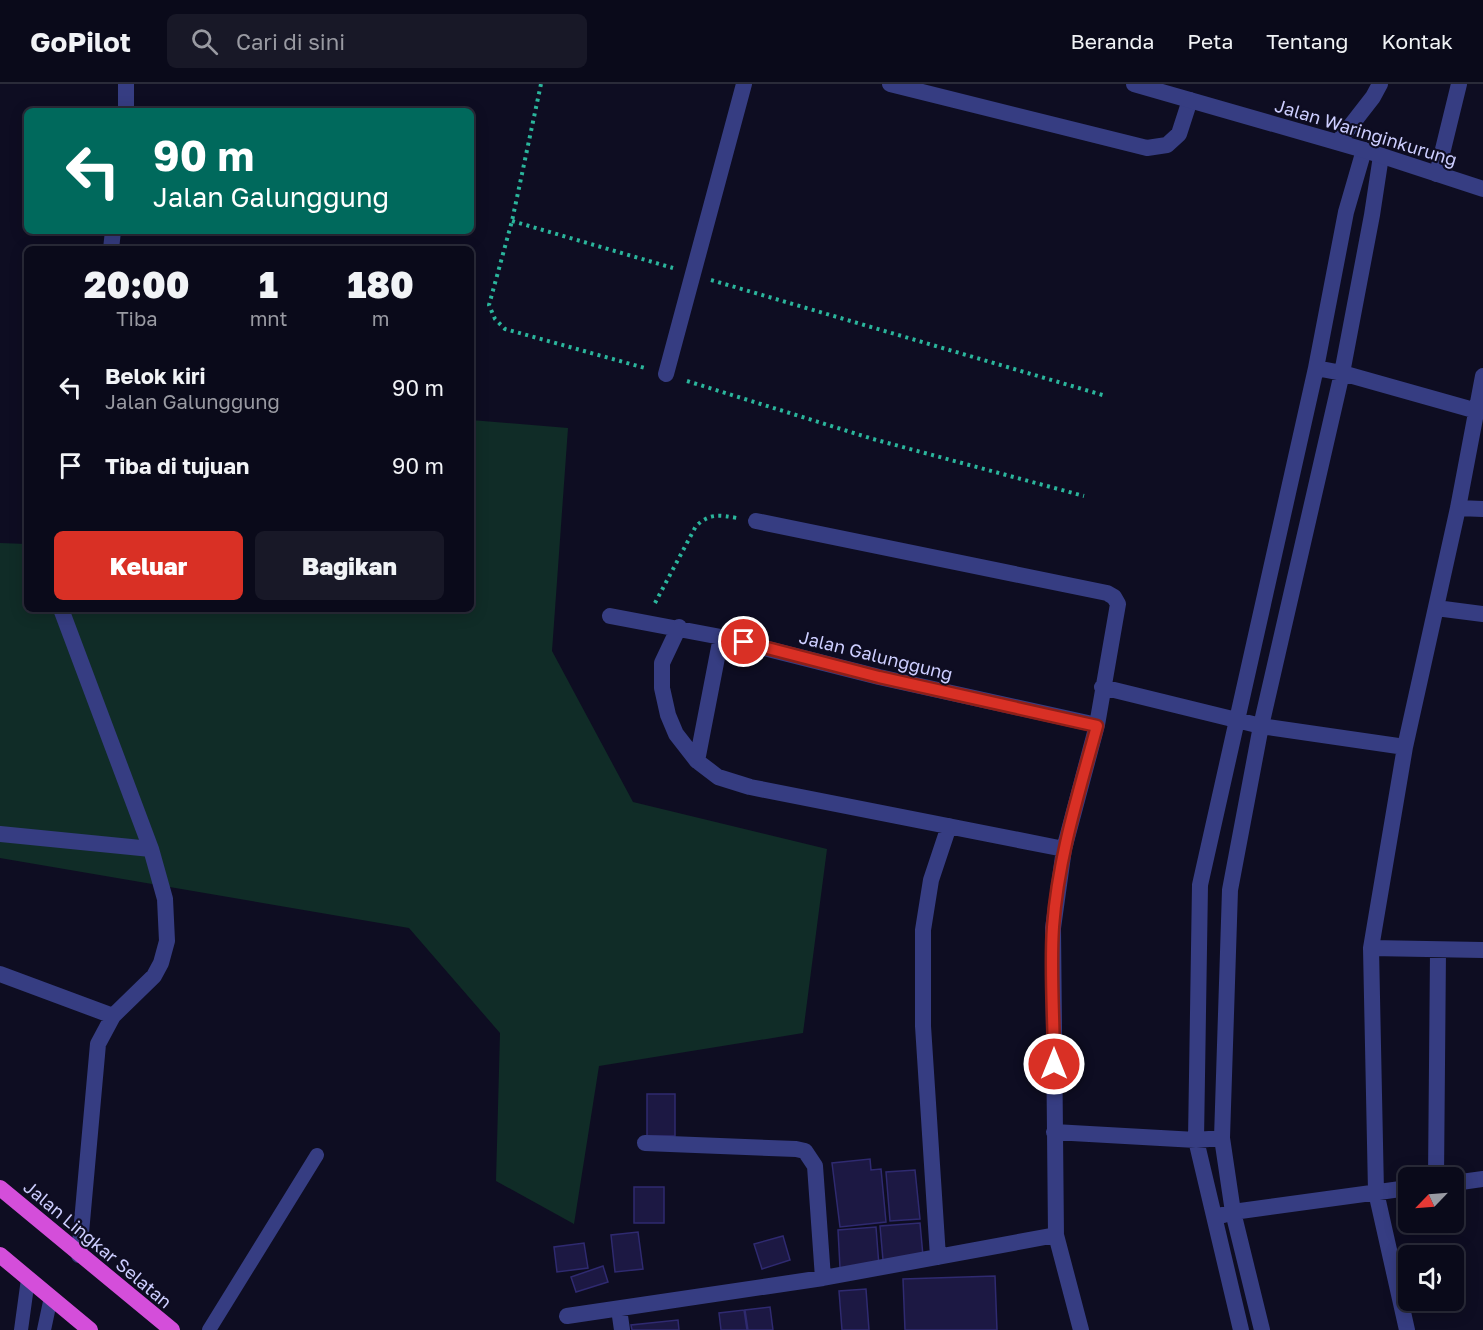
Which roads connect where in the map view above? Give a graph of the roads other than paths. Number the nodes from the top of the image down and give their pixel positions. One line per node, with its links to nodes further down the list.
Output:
1 (126, 84): 8 (street)
2 (744, 84): 16 (street)
3 (890, 84): 7 (street)
4 (1134, 84): 7 (street, Jalan Waringinkurung)
5 (1380, 84): 9 (street)
6 (1459, 84): 12 (street)
7 (1190, 100): 9 (street, Jalan Waringinkurung)
8 (126, 108)
9 (1338, 142): 10 (street, Jalan Waringinkurung)
10 (1364, 150): 11 (street, Jalan Waringinkurung); 14 (street)
11 (1381, 156): 12 (street, Jalan Waringinkurung); 15 (street)
12 (1437, 174): 13 (street, Jalan Waringinkurung)
13 (1483, 189)
14 (1316, 368): 15 (street); 29 (street)
15 (1342, 373): 18 (street); 31 (street)
16 (666, 374)
17 (1483, 376): 18 (street)
18 (1477, 411): 19 (street)
19 (1458, 508): 20 (street); 22 (street)
20 (1483, 509)
21 (756, 521): 28 (street)
22 (1436, 608): 24 (street); 32 (street)
23 (62, 612): 36 (street)
24 (1483, 614)
25 (610, 616): 26 (street, Jalan Galunggung)
26 (679, 627): 27 (street, Jalan Galunggung); 33 (street)
27 (721, 637): 30 (street, Jalan Galunggung); 33 (street)
28 (1102, 687): 29 (street); 30 (street)
29 (1238, 721): 31 (street); 45 (street)
30 (1097, 726): 37 (street)
31 (1261, 726): 32 (street); 44 (street)
32 (1405, 747): 38 (street)
33 (697, 761): 34 (street)
34 (949, 826): 37 (street); 59 (street)
35 (0, 834): 36 (street)
36 (151, 849): 42 (street)
37 (1064, 849): 43 (street)
38 (1371, 948): 40 (street); 53 (street)
39 (1483, 950): 40 (street)
40 (1438, 951): 48 (street)
41 (0, 974): 42 (street)
42 (113, 1017): 58 (street)
43 (1054, 1132): 45 (street); 56 (street)
44 (1222, 1138): 45 (street); 54 (street)
45 (1196, 1140): 55 (street)
46 (645, 1143): 60 (street)
47 (317, 1155): 69 (lane)
48 (1436, 1167)
49 (1483, 1179): 50 (street)
50 (1464, 1182)
51 (0, 1188): 58 (highway, Jalan Lingkar Selatan)
52 (1398, 1189): 53 (street)
53 (1376, 1192): 54 (street); 74 (street)
54 (1233, 1212): 55 (street); 73 (street)
55 (1214, 1218): 72 (street)
56 (1056, 1235): 59 (street); 71 (street)
57 (0, 1255): 61 (highway)
58 (79, 1255): 68 (highway, Jalan Lingkar Selatan)
59 (938, 1257): 60 (street)
60 (824, 1278): 63 (street)
61 (28, 1279): 62 (highway); 65 (lane)
62 (51, 1297): 66 (lane); 67 (highway)
63 (620, 1308): 64 (street); 70 (street)
64 (567, 1316)
65 (21, 1330)
66 (44, 1330)
67 (90, 1330)
68 (172, 1330)
69 (209, 1330)
70 (622, 1330)
71 (1081, 1330)
72 (1241, 1330)
73 (1262, 1330)
74 (1407, 1330)

